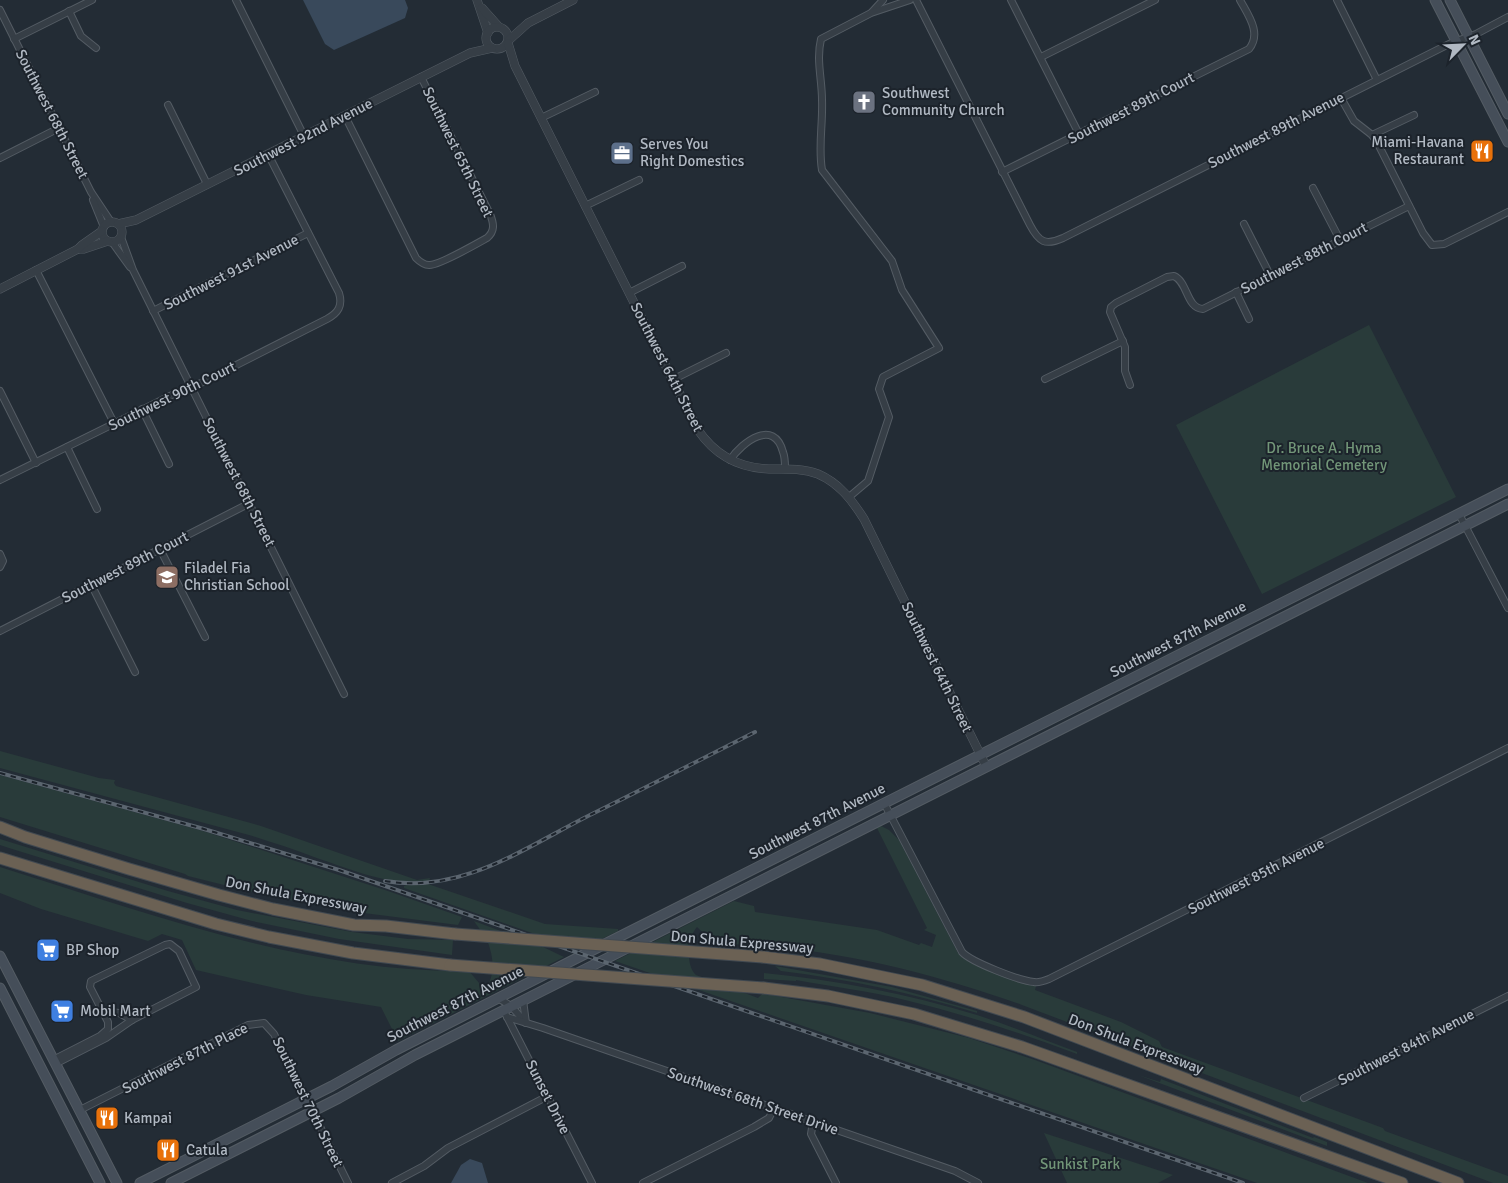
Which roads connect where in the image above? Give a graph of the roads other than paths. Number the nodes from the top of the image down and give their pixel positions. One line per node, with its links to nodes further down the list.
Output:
1 (92, 0): 15 (street)
2 (236, 0): 42 (street)
3 (573, 0): 18 (street)
4 (883, 0): 16 (street)
5 (910, 0): 16 (street)
6 (916, 0): 46 (street)
7 (1011, 0): 28 (street)
8 (1155, 0): 28 (street)
9 (1240, 0): 40 (street, Southwest 89th Court)
10 (1337, 0): 31 (street)
11 (1435, 0): 23 (main road)
12 (1450, 0): 21 (main road)
13 (477, 1): 19 (street); 20 (street)
14 (0, 10): 22 (street, Southwest 68th Street)
15 (69, 11): 22 (street); 25 (street)
16 (871, 13): 86 (street)
17 (1508, 17): 21 (street, Southwest 89th Avenue)
18 (528, 23): 19 (street); 24 (street)
19 (501, 28): 20 (street); 24 (street)
20 (487, 35): 26 (street); 27 (street, Southwest 92nd Avenue)
21 (1469, 37): 23 (street, Southwest 89th Avenue); 35 (main road)
22 (14, 39): 39 (street, Southwest 68th Street)
23 (1456, 41): 31 (street, Southwest 89th Avenue); 43 (main road)
24 (508, 42): 26 (street); 29 (street, Southwest 64th Street)
25 (96, 48)
26 (495, 49): 27 (street, Southwest 92nd Avenue); 29 (street, Southwest 64th Street)
27 (470, 53): 30 (street, Southwest 92nd Avenue)
28 (1041, 57): 40 (street)
29 (515, 66): 38 (street, Southwest 64th Street)
30 (421, 77): 37 (street, Southwest 92nd Avenue); 37 (street, Southwest 65th Street)
31 (1377, 80): 33 (street, Southwest 89th Avenue)
32 (595, 92): 38 (street)
33 (1341, 98): 41 (street); 46 (street, Southwest 89th Avenue)
34 (168, 106): 48 (street)
35 (1508, 114)
36 (1414, 115): 41 (street)
37 (345, 116): 42 (street, Southwest 92nd Avenue)
38 (541, 118): 50 (street, Southwest 64th Street)
39 (59, 128): 45 (street); 55 (street, Southwest 68th Street)
40 (1079, 134): 46 (street, Southwest 89th Court)
41 (1372, 135): 51 (street)
42 (304, 136): 44 (street, Southwest 92nd Avenue)
43 (1507, 139)
44 (268, 154): 48 (street, Southwest 92nd Avenue); 56 (street)
45 (0, 158)
46 (1002, 172)
47 (639, 180): 50 (street)
48 (207, 184): 53 (street, Southwest 92nd Avenue)
49 (1313, 188): 58 (street)
50 (585, 206): 67 (street, Southwest 64th Street)
51 (1409, 206): 52 (street); 58 (street, Southwest 88th Court)
52 (1508, 212)
53 (136, 220): 55 (street, Southwest 92nd Avenue); 57 (street, Southwest 92nd Avenue)
54 (1244, 224): 64 (street)
55 (109, 226): 57 (street); 59 (street); 60 (street, Southwest 92nd Avenue)
56 (308, 233): 68 (street, Southwest 91st Avenue); 75 (street, Southwest 90th Court)
57 (121, 234): 59 (street, Southwest 92nd Avenue); 63 (street, Southwest 68th Street)
58 (1340, 240): 64 (street, Southwest 88th Court)
59 (110, 242): 60 (street, Southwest 92nd Avenue); 63 (street, Southwest 68th Street)
60 (78, 249): 62 (street, Southwest 92nd Avenue)
61 (682, 266): 67 (street)
62 (36, 270): 65 (street, Southwest 92nd Avenue); 78 (street)
63 (132, 270): 68 (street, Southwest 68th Street)
64 (1270, 275): 66 (street, Southwest 88th Court)
65 (0, 288)
66 (1236, 292): 69 (street); 70 (street, Southwest 88th Court)
67 (629, 293): 73 (street, Southwest 64th Street)
68 (153, 311): 75 (street, Southwest 68th Street)
69 (1249, 319)
70 (1123, 341): 72 (street); 74 (street)
71 (726, 353): 73 (street)
72 (1046, 379)
73 (672, 380): 80 (street, Southwest 64th Street)
74 (1130, 385)
75 (191, 387): 77 (street, Southwest 90th Court); 87 (street, Southwest 68th Street)
76 (0, 391): 81 (street)
77 (142, 409): 78 (street, Southwest 90th Court); 82 (street)
78 (114, 423): 79 (street, Southwest 90th Court)
79 (67, 447): 81 (street, Southwest 90th Court); 89 (street)
80 (730, 460): 83 (street, Southwest 64th Street); 83 (street)
81 (36, 463): 84 (street, Southwest 90th Court)
82 (170, 464)
83 (785, 468): 86 (street, Southwest 64th Street)
84 (0, 480)
85 (1508, 489): 90 (main road, Southwest 87th Avenue)
86 (849, 497): 114 (street, Southwest 64th Street)
87 (250, 503): 92 (street, Southwest 89th Court); 108 (street, Southwest 68th Street)
88 (1508, 504): 91 (main road, Southwest 87th Avenue)
89 (97, 509)
90 (1459, 514): 91 (street); 94 (main road, Southwest 87th Avenue)
91 (1465, 526): 96 (main road, Southwest 87th Avenue); 99 (street)
92 (160, 549): 97 (street, Southwest 89th Court); 104 (street)
93 (0, 554): 95 (street)
94 (1360, 564): 96 (main road); 98 (main road, Southwest 87th Avenue)
95 (0, 567)
96 (1366, 576): 100 (main road, Southwest 87th Avenue)
97 (92, 584): 103 (street, Southwest 89th Court); 107 (street)
98 (1294, 597): 100 (main road); 101 (main road, Southwest 87th Avenue)
99 (1508, 608)
100 (1300, 609): 102 (main road, Southwest 87th Avenue)
101 (1263, 612): 102 (main road); 105 (main road, Southwest 87th Avenue)
102 (1269, 624): 106 (main road, Southwest 87th Avenue)
103 (0, 631)
104 (205, 637)
105 (1203, 642): 106 (main road); 109 (main road, Southwest 87th Avenue)
106 (1208, 655): 110 (main road, Southwest 87th Avenue)
107 (135, 672)
108 (344, 694)
109 (1095, 696): 110 (main road); 111 (main road, Southwest 87th Avenue)
110 (1101, 709): 113 (main road, Southwest 87th Avenue)
111 (1008, 740): 113 (main road); 114 (main road, Southwest 87th Avenue)
112 (1508, 748): 117 (street, Southwest 85th Avenue)
113 (1013, 753): 115 (main road, Southwest 87th Avenue)
114 (980, 754): 115 (street, Southwest 64th Street); 116 (main road, Southwest 87th Avenue)
115 (986, 766): 117 (main road, Southwest 87th Avenue)
116 (884, 803): 117 (street); 120 (main road, Southwest 87th Avenue)
117 (890, 814): 121 (main road, Southwest 87th Avenue)
118 (0, 827): 158 (highway, Don Shula Expressway, bridge)
119 (0, 858): 157 (highway, bridge)
120 (690, 900): 121 (main road); 125 (main road, Southwest 87th Avenue)
121 (696, 913): 126 (main road, Southwest 87th Avenue)
122 (0, 956): 129 (main road)
123 (0, 988): 131 (main road)
124 (1508, 996): 141 (street, Southwest 84th Avenue)
125 (498, 998): 128 (main road); 135 (main road, Southwest 87th Avenue)
126 (523, 1000): 128 (main road, Southwest 87th Avenue); 132 (street)
127 (102, 1011): 130 (street); 130 (street); 137 (street)
128 (507, 1011): 132 (street, Southwest 68th Street Drive); 132 (street, Southwest 68th Street Drive); 134 (street, Sunset Drive); 136 (main road, Southwest 87th Avenue)
129 (31, 1016): 131 (main road); 137 (main road)
130 (132, 1020): 137 (street)
131 (18, 1022): 139 (main road)
132 (526, 1022): 134 (street); 143 (street, Southwest 68th Street Drive)
133 (264, 1023): 142 (street, Southwest 70th Street); 144 (street, Southwest 87th Place)
134 (519, 1038): 140 (street, Sunset Drive)
135 (396, 1050): 136 (main road); 142 (main road, Southwest 87th Avenue)
136 (415, 1055): 145 (main road, Southwest 87th Avenue)
137 (54, 1062): 138 (main road)
138 (67, 1086): 139 (main road); 144 (main road)
139 (55, 1092): 147 (main road)
140 (548, 1096): 152 (street); 153 (street, Sunset Drive)
141 (1304, 1098)
142 (307, 1099): 145 (street, Southwest 70th Street); 149 (main road, Southwest 87th Avenue)
143 (774, 1108): 146 (street, Southwest 68th Street Drive); 154 (street)
144 (80, 1110): 148 (main road)
145 (313, 1111): 150 (main road, Southwest 87th Avenue); 151 (street, Southwest 70th Street)
146 (813, 1122): 155 (street); 156 (street, Southwest 68th Street Drive)
147 (100, 1183)
148 (117, 1183)
149 (140, 1183)
150 (171, 1183)
151 (348, 1183)
152 (392, 1183)
153 (592, 1183)
154 (643, 1183)
155 (836, 1183)
156 (978, 1183)
157 (1402, 1183)
158 (1458, 1183)

